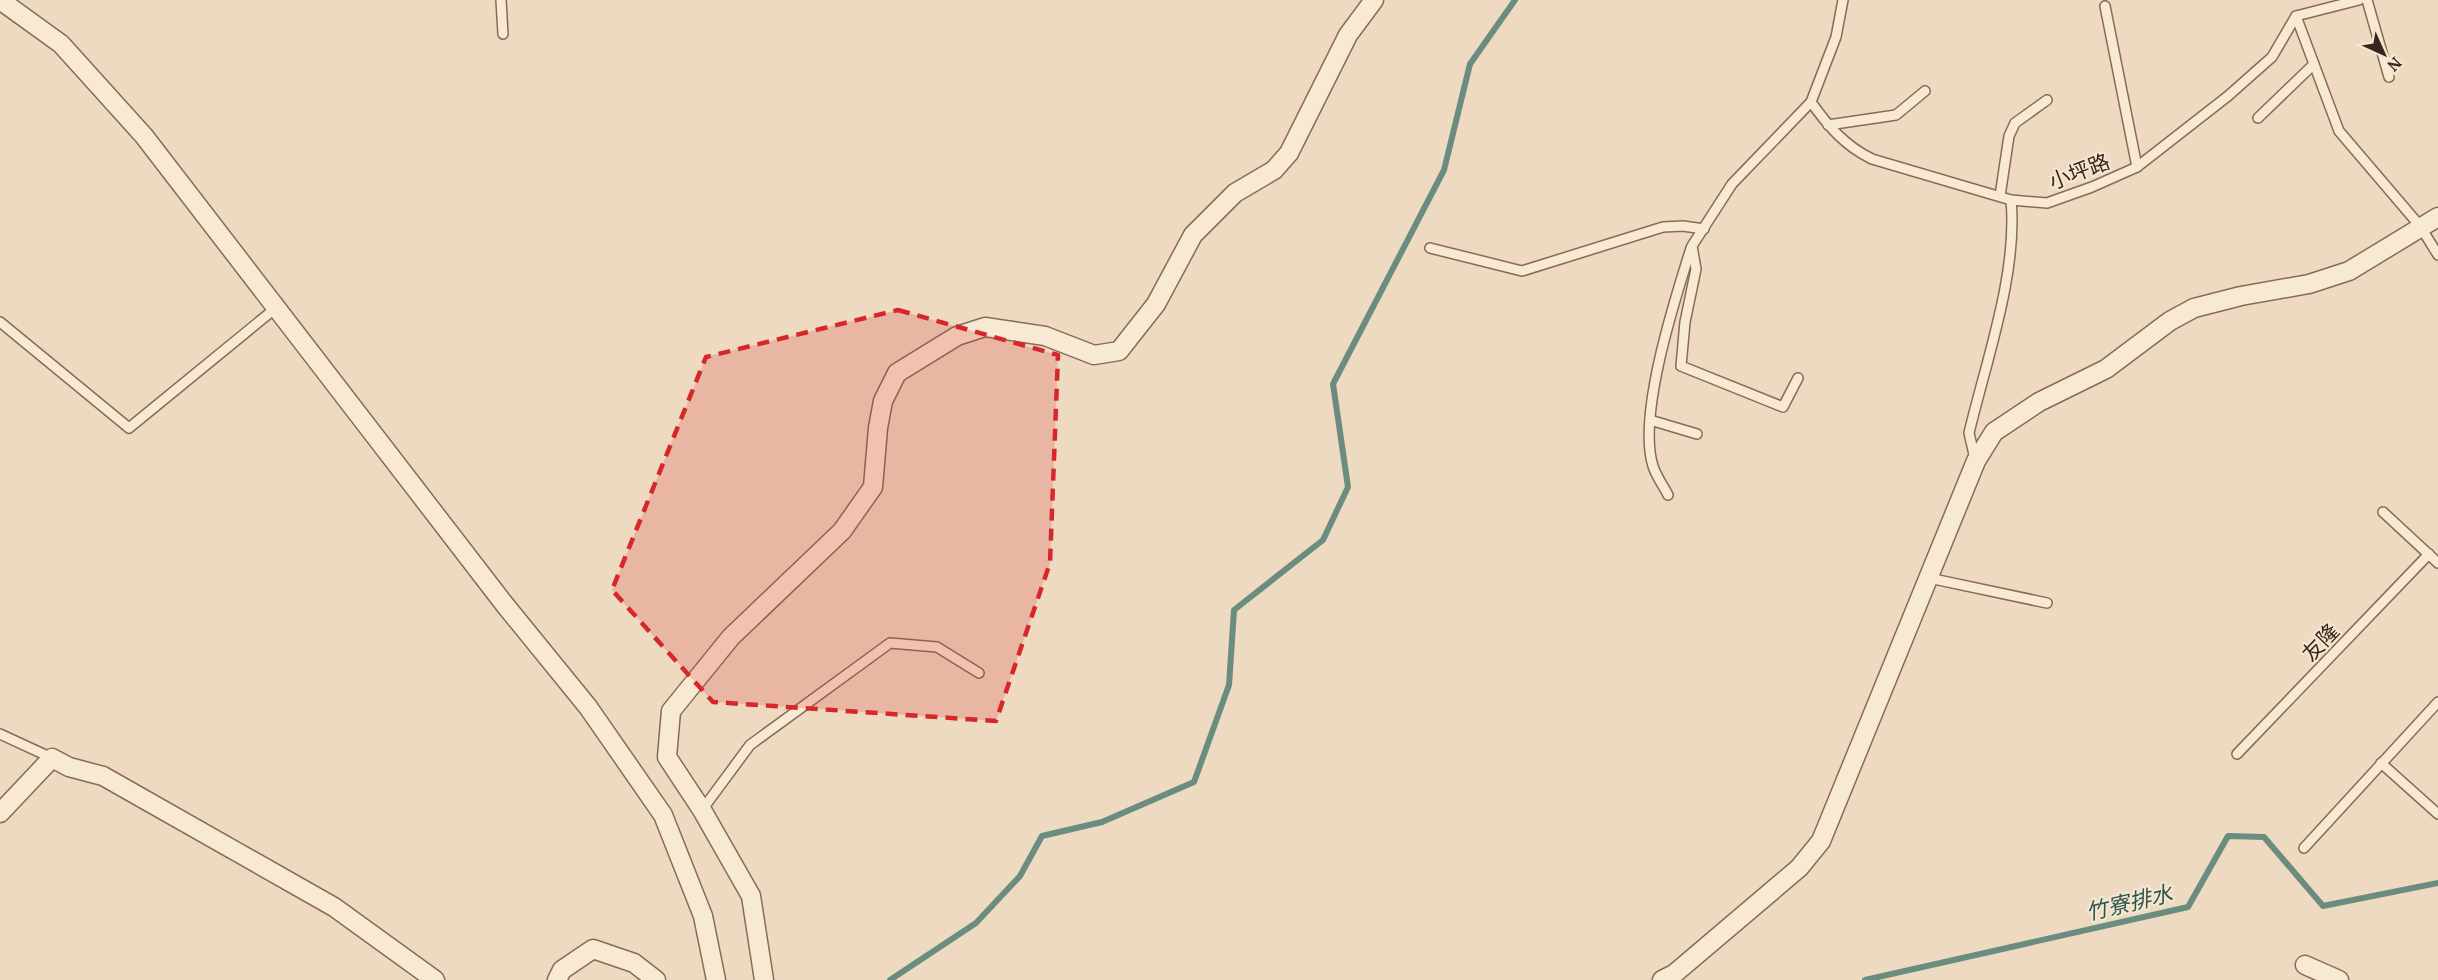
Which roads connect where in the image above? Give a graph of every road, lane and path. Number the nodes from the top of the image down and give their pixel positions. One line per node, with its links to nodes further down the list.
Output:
1 (0, 0): 26 (street)
2 (501, 0): 9 (lane)
3 (1374, 0): 44 (street)
4 (1843, 0): 14 (lane)
5 (2359, 0): 8 (lane)
6 (2367, 0): 11 (lane)
7 (2105, 6): 17 (lane)
8 (2296, 16): 10 (lane); 17 (lane, 小坪路)
9 (503, 34)
10 (2314, 64): 15 (lane); 21 (lane)
11 (2389, 78)
12 (1924, 92): 16 (lane)
13 (2047, 100): 18 (lane)
14 (1811, 102): 16 (lane, 小坪路); 22 (lane)
15 (2259, 118)
16 (1828, 125): 18 (lane, 小坪路)
17 (2137, 167): 19 (lane, 小坪路)
18 (2000, 196): 19 (lane, 小坪路)
19 (2011, 200): 31 (lane)
20 (2438, 217): 21 (street)
21 (2420, 226): 25 (lane); 31 (street)
22 (1704, 229): 23 (lane); 24 (lane)
23 (1692, 246): 28 (lane); 29 (lane)
24 (1430, 248)
25 (2438, 255)
26 (277, 307): 27 (lane); 52 (street)
27 (0, 322)
28 (1798, 378)
29 (1650, 420): 30 (lane); 32 (lane)
30 (1697, 434)
31 (1976, 461): 36 (street)
32 (1668, 495)
33 (2383, 512): 34 (lane)
34 (2429, 554): 35 (lane); 41 (lane, 友隆)
35 (2438, 563)
36 (1929, 578): 37 (lane); 54 (street)
37 (2046, 603)
38 (979, 673): 44 (lane)
39 (2438, 702): 43 (lane)
40 (0, 734): 42 (lane)
41 (2237, 754)
42 (52, 758): 45 (street); 49 (street)
43 (2381, 763): 46 (lane); 47 (lane)
44 (702, 810): 53 (street)
45 (0, 813)
46 (2438, 814)
47 (2304, 848)
48 (2305, 965): 55 (street)
49 (435, 980)
50 (557, 980): 51 (street)
51 (656, 980)
52 (716, 980)
53 (764, 980)
54 (1662, 980)
55 (2339, 980)

